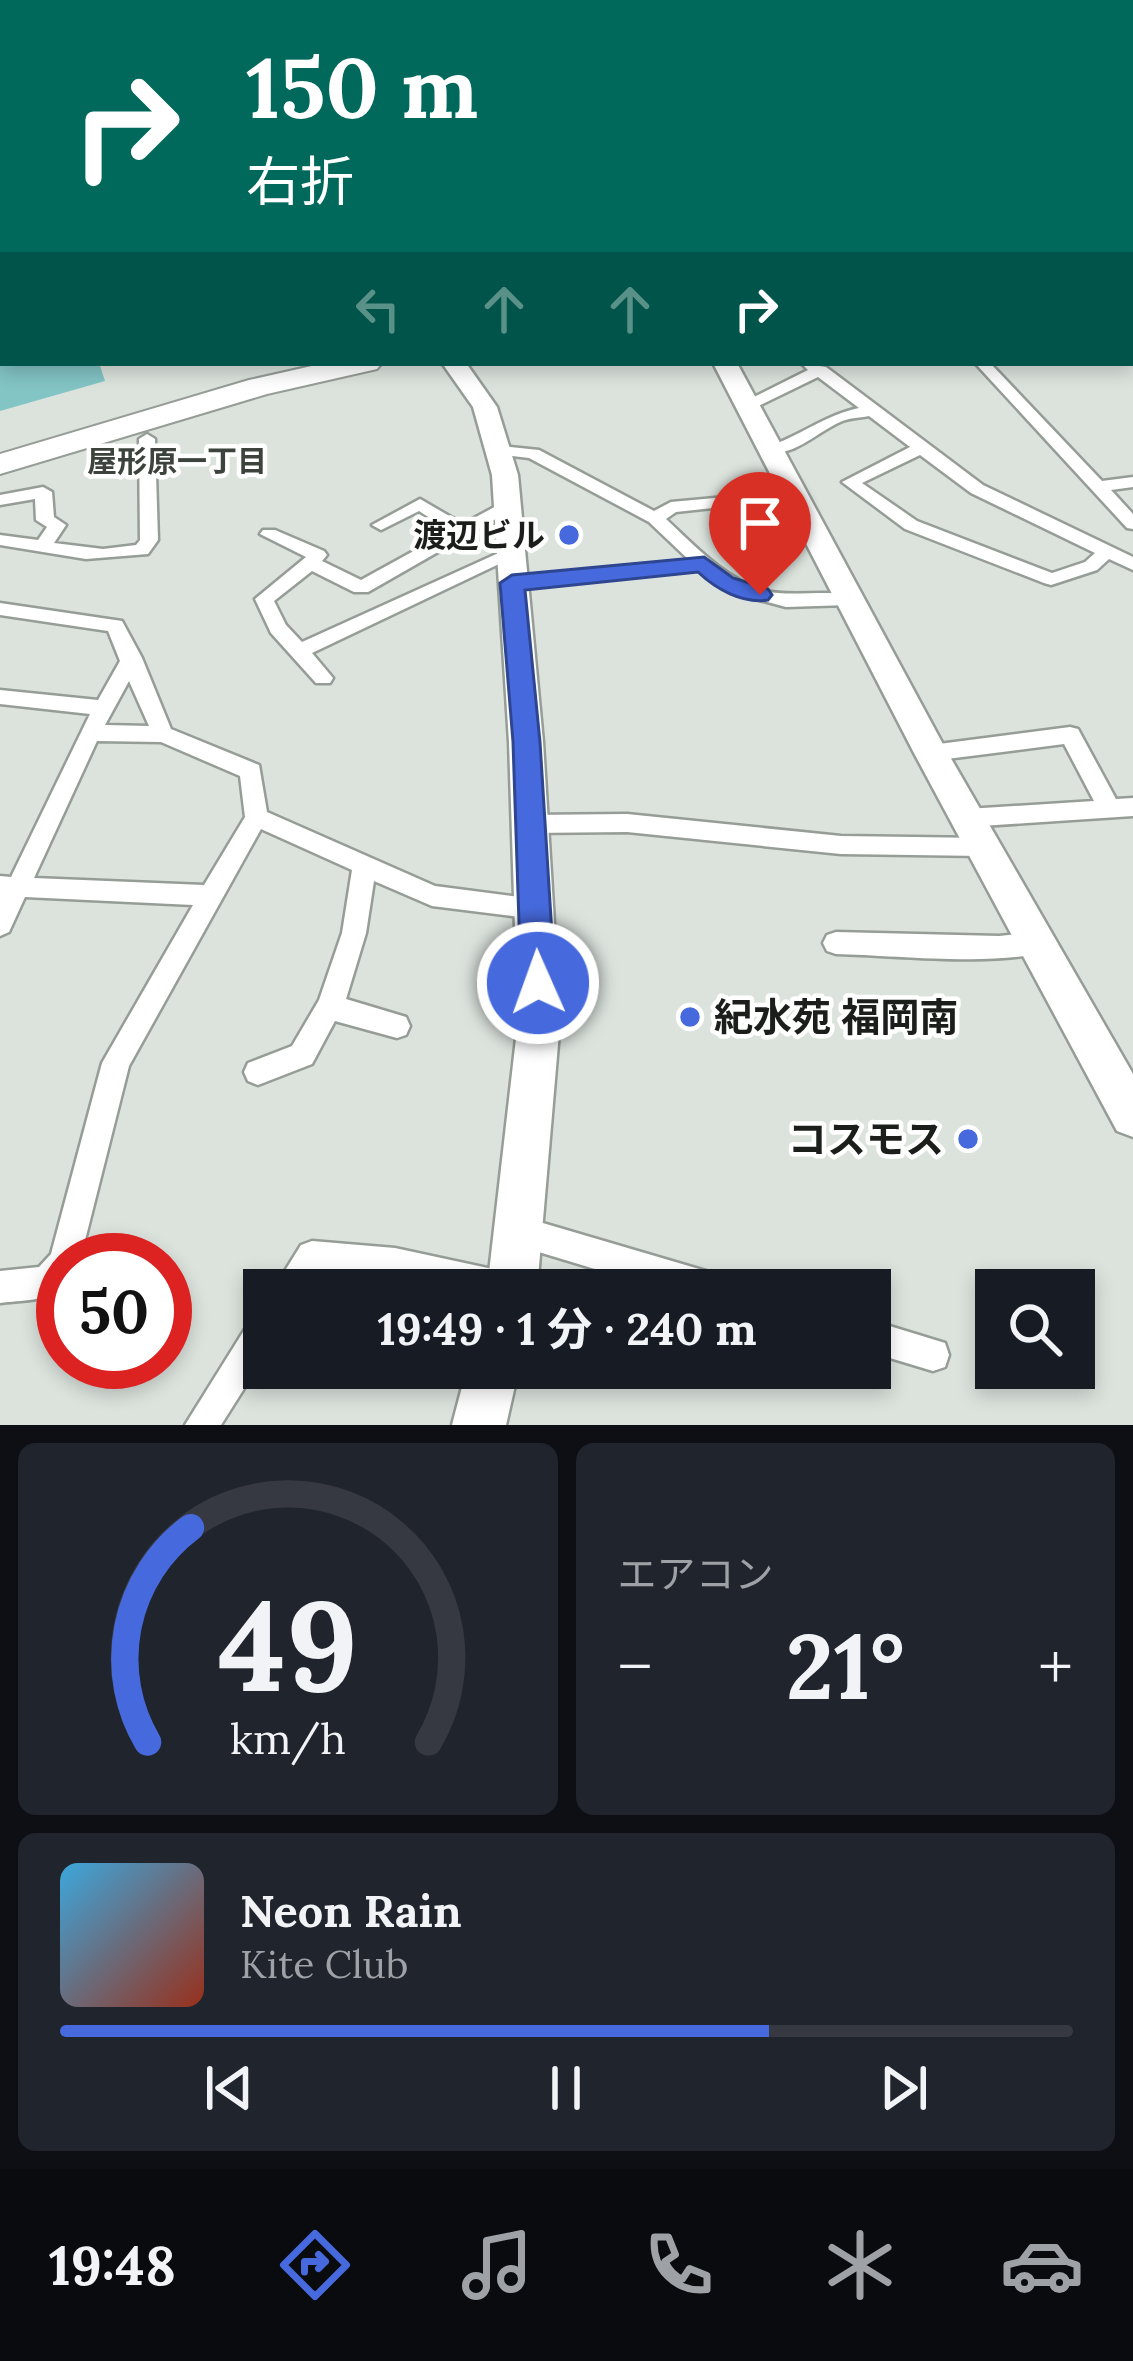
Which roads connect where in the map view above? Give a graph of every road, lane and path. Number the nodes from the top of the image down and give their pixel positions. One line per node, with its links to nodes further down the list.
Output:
1 (268, 366): 11 (highway)
2 (330, 366): 15 (highway)
3 (354, 366): 15 (highway)
4 (456, 366): 14 (main road)
5 (726, 366): 8 (main road)
6 (815, 366): 8 (street); 9 (street)
7 (985, 366): 17 (street)
8 (747, 406): 13 (main road)
9 (875, 410): 12 (street); 13 (street)
10 (147, 439): 27 (street)
11 (0, 440)
12 (923, 447): 28 (street); 28 (street)
13 (773, 450): 18 (main road)
14 (501, 451): 20 (main road); 21 (street)
15 (0, 459)
16 (1133, 482): 17 (street)
17 (1099, 487): 22 (street)
18 (795, 494): 21 (street); 33 (main road)
19 (0, 500): 27 (street)
20 (506, 508): 24 (street); 32 (main road)
21 (656, 518): 30 (street)
22 (1133, 524)
23 (381, 525): 24 (street)
24 (463, 532): 29 (street)
25 (269, 534): 29 (street)
26 (0, 540): 27 (street)
27 (41, 549)
28 (1107, 551): 31 (street)
29 (311, 563): 35 (street)
30 (704, 564): 32 (street); 33 (street)
31 (1133, 564)
32 (511, 569): 35 (street); 45 (main road)
33 (849, 599): 42 (main road)
34 (0, 608): 36 (street)
35 (300, 651): 37 (street)
36 (132, 658): 39 (street); 41 (street)
37 (323, 678)
38 (0, 698): 39 (street)
39 (103, 708): 40 (street)
40 (90, 733): 41 (street); 48 (street)
41 (163, 734): 44 (street)
42 (931, 753): 43 (street); 46 (main road)
43 (1121, 807): 46 (street)
44 (256, 817): 47 (street); 49 (street)
45 (530, 824): 46 (street); 50 (main road)
46 (975, 833): 52 (main road)
47 (364, 867): 50 (street); 54 (street)
48 (8, 887): 49 (street); 51 (street)
49 (213, 896): 59 (street)
50 (535, 909): 58 (main road)
51 (0, 926)
52 (1037, 943): 53 (street); 57 (main road)
53 (836, 944)
54 (331, 1004): 55 (street); 56 (street)
55 (397, 1026)
56 (258, 1072)
57 (1133, 1117)
58 (519, 1231): 62 (main road); 63 (street)
59 (72, 1233)
60 (303, 1269): 61 (street)
61 (422, 1269)
62 (514, 1269)
63 (646, 1269)
64 (36, 1283): 65 (street)
65 (0, 1287)
66 (891, 1342): 67 (street)
67 (933, 1354)
68 (243, 1360): 70 (street)
69 (488, 1389): 71 (main road)
70 (202, 1425)
71 (479, 1425)

